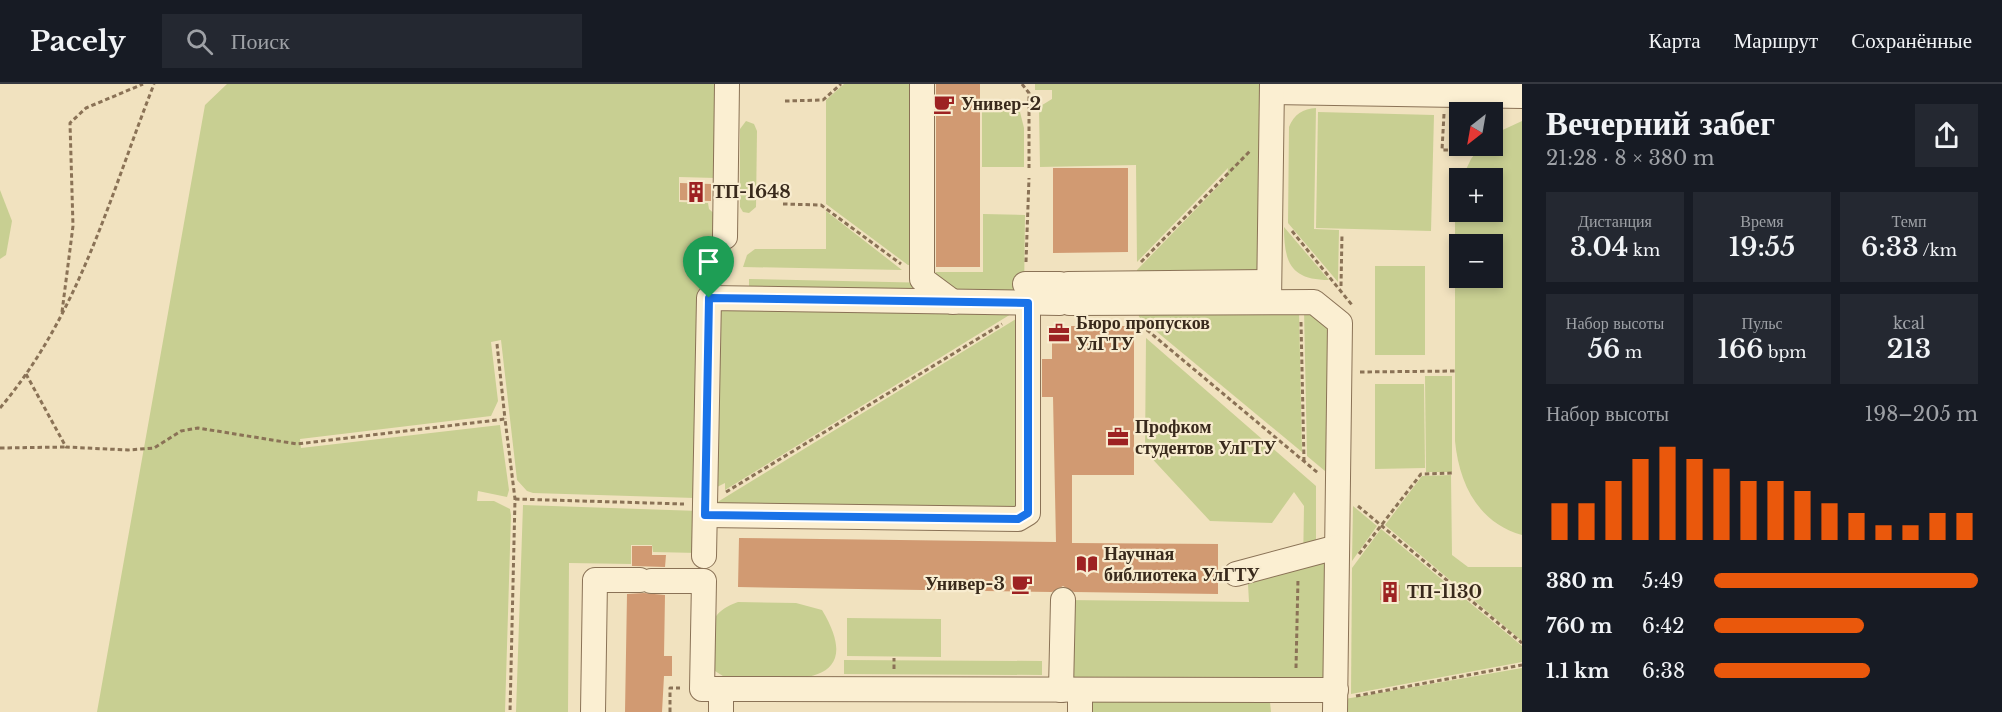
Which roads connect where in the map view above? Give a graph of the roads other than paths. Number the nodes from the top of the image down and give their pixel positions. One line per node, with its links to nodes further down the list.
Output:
1 (727, 84): 5 (lane)
2 (922, 84): 9 (lane)
3 (1272, 88): 4 (lane); 6 (lane)
4 (1522, 96)
5 (725, 237)
6 (1269, 292): 7 (lane); 7 (lane); 12 (lane)
7 (1064, 293): 8 (lane)
8 (1027, 294): 9 (lane); 10 (lane)
9 (954, 302): 10 (lane)
10 (711, 505): 11 (lane)
11 (704, 556)
12 (1337, 558): 13 (lane); 17 (lane)
13 (1236, 574)
14 (1063, 600): 16 (lane)
15 (715, 696): 16 (lane); 18 (lane)
16 (1074, 697): 17 (lane)
17 (1335, 701)
18 (593, 712)

